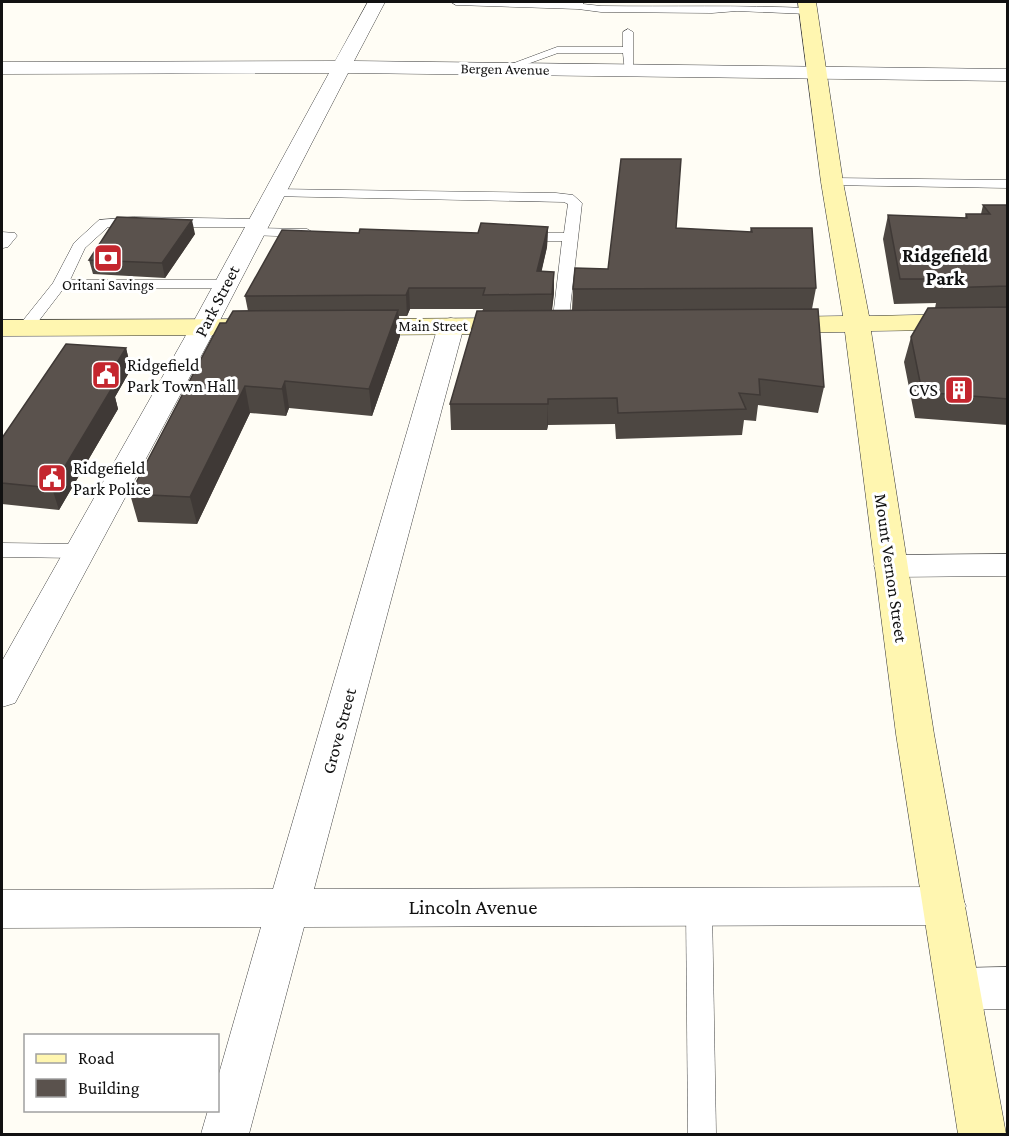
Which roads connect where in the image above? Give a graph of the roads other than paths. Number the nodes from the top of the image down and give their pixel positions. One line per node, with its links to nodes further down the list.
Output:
1 (376, 2): 8 (street, Park Street)
2 (456, 2): 3 (lane)
3 (578, 4): 5 (lane)
4 (807, 6): 5 (lane); 11 (main road, Mount Vernon Street)
5 (627, 9): 6 (lane)
6 (628, 50): 9 (lane); 10 (lane)
7 (2, 68): 8 (street, Bergen Avenue)
8 (340, 68): 9 (street, Bergen Avenue); 15 (street, Park Street)
9 (504, 69): 10 (street, Bergen Avenue)
10 (629, 70): 11 (street, Bergen Avenue)
11 (816, 72): 12 (street, Bergen Avenue); 13 (main road, Mount Vernon Street)
12 (1008, 75)
13 (832, 182): 14 (lane); 23 (main road, Mount Vernon Street)
14 (1008, 184)
15 (273, 193): 16 (street, Park Street); 19 (lane)
16 (255, 228): 17 (lane); 20 (lane); 21 (street, Park Street)
17 (323, 233)
18 (512, 236): 19 (lane)
19 (570, 237): 26 (lane)
20 (60, 284): 21 (lane); 29 (lane)
21 (225, 284): 30 (street, Park Street)
22 (1008, 321): 23 (main road)
23 (857, 324): 24 (main road); 34 (main road, Mount Vernon Street)
24 (750, 325)
25 (451, 326): 26 (main road, Main Street); 28 (main road, Main Street); 38 (street, Grove Street)
26 (572, 326)
27 (286, 327): 30 (main road)
28 (333, 327)
29 (13, 328): 30 (main road)
30 (203, 328): 32 (street, Park Street)
31 (2, 550): 32 (lane)
32 (79, 551): 35 (street, Park Street)
33 (1008, 565): 34 (street)
34 (890, 566): 36 (main road, Mount Vernon Street)
35 (2, 693)
36 (945, 906): 37 (street, Lincoln Avenue); 41 (main road, Mount Vernon Street)
37 (699, 907): 38 (street, Lincoln Avenue); 43 (lane)
38 (290, 908): 39 (street, Lincoln Avenue); 42 (street, Grove Street)
39 (2, 909)
40 (1008, 988): 41 (street)
41 (958, 989): 44 (main road, Mount Vernon Street)
42 (225, 1134)
43 (702, 1134)
44 (982, 1134)

